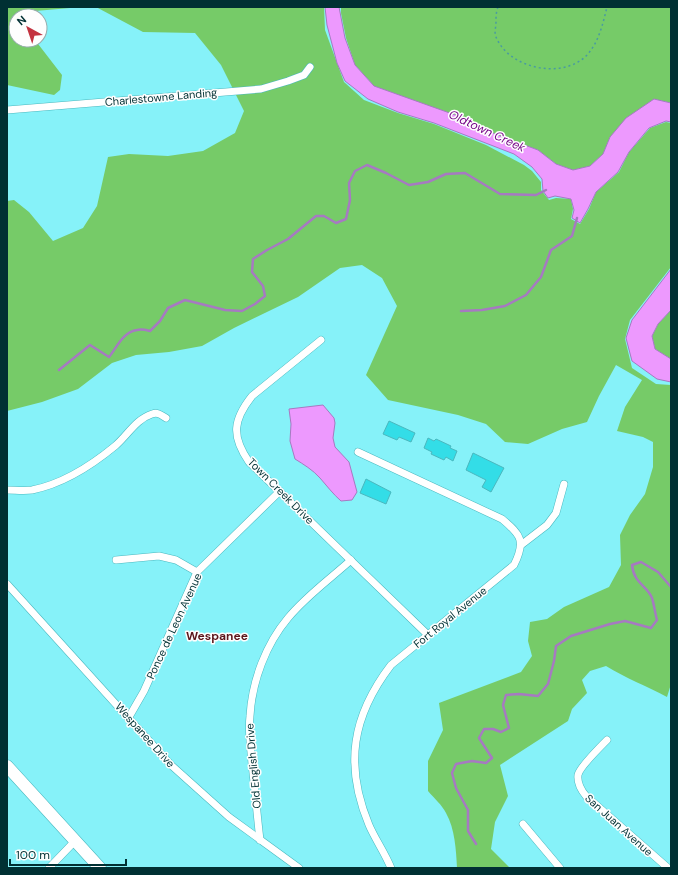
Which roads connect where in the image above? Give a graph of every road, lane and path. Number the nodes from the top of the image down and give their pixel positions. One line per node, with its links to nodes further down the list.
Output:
1 (498, 7): 2 (path)
2 (607, 7)
3 (310, 67): 4 (street, Charlestowne Landing)
4 (7, 110)
5 (321, 340): 10 (street, Town Creek Drive)
6 (166, 418): 9 (street)
7 (358, 452): 11 (street)
8 (564, 484): 11 (street)
9 (7, 490)
10 (280, 491): 13 (street, Town Creek Drive); 14 (street, Ponce de Leon Avenue)
11 (521, 546): 16 (street, Fort Royal Avenue)
12 (116, 560): 14 (street)
13 (351, 560): 16 (street, Town Creek Drive); 21 (street, Old English Drive)
14 (197, 572): 17 (street, Ponce de Leon Avenue)
15 (7, 584): 17 (street, Wespanee Drive)
16 (428, 635): 26 (street, Fort Royal Avenue)
17 (129, 718): 21 (street, Wespanee Drive)
18 (607, 740): 28 (street, San Juan Avenue)
19 (7, 766): 22 (main road)
20 (523, 824): 27 (street)
21 (260, 840): 25 (street, Wespanee Drive)
22 (75, 841): 23 (street); 24 (main road)
23 (49, 868)
24 (100, 868)
25 (299, 868)
26 (391, 868)
27 (560, 868)
28 (668, 868)

